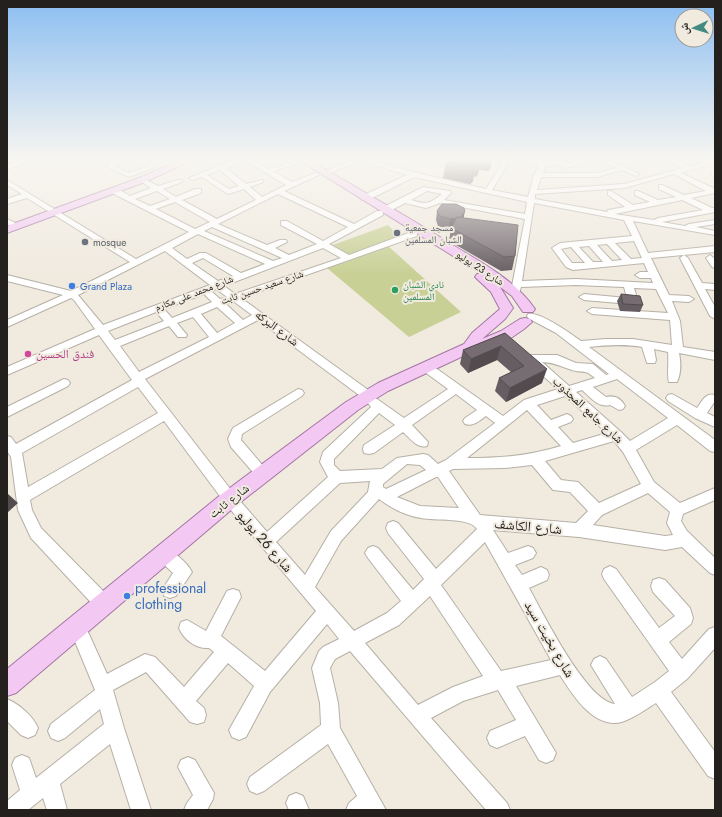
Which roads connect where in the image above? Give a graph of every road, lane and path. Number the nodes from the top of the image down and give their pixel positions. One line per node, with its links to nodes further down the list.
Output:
1 (18, 198): 23 (street)
2 (32, 198): 29 (street)
3 (96, 198): 29 (main road)
4 (130, 198): 26 (street)
5 (173, 198): 18 (street)
6 (181, 198): 18 (street)
7 (264, 198): 19 (street)
8 (292, 198): 38 (street)
9 (361, 198): 28 (main road, شارع 23 يوليو)
10 (365, 198): 28 (main road, شارع 23 يوليو)
11 (408, 198): 20 (street, شارع محمد على مكارم)
12 (442, 198): 22 (street)
13 (522, 198): 21 (street)
14 (618, 198): 25 (street)
15 (648, 198): 24 (street)
16 (677, 198): 24 (street)
17 (686, 198): 27 (street)
18 (176, 200): 26 (street); 36 (street)
19 (261, 200): 36 (street)
20 (404, 200): 22 (street); 28 (street, شارع محمد على مكارم)
21 (531, 200): 30 (street); 31 (street)
22 (439, 201): 31 (street)
23 (7, 202)
24 (656, 202): 25 (street)
25 (632, 208): 30 (street)
26 (150, 209): 42 (street)
27 (713, 210): 34 (street)
28 (382, 212): 38 (street, شارع محمد على مكارم); 43 (main road, شارع 23 يوليو); 69 (main road, شارع 23 يوليو)
29 (56, 213): 40 (main road); 59 (street)
30 (604, 214): 32 (street)
31 (529, 217): 78 (street)
32 (627, 218): 34 (street); 46 (street)
33 (7, 221): 40 (street)
34 (651, 222): 39 (street)
35 (714, 222): 39 (street)
36 (214, 223): 42 (street); 53 (street)
37 (284, 223): 45 (street)
38 (354, 227): 50 (street, شارع محمد على مكارم)
39 (681, 227): 44 (street)
40 (12, 229)
41 (316, 231): 45 (street)
42 (196, 232): 52 (street); 62 (street)
43 (414, 234): 56 (street, شارع سعيد حسين ثابت); 69 (main road, شارع 23 يوليو)
44 (715, 234)
45 (307, 235): 50 (street)
46 (637, 238): 47 (street); 57 (street)
47 (609, 241): 49 (street); 61 (street)
48 (283, 242): 53 (street)
49 (591, 243): 51 (street); 64 (street)
50 (324, 244): 55 (street, شارع محمد على مكارم); 56 (street)
51 (573, 245): 63 (street); 63 (street)
52 (165, 247): 59 (street); 60 (street, شارع البركه)
53 (268, 248): 55 (street)
54 (715, 249): 57 (street)
55 (290, 258): 62 (street, شارع محمد على مكارم)
56 (348, 258): 80 (street, شارع سعيد حسين ثابت)
57 (646, 258): 61 (street); 66 (street)
58 (684, 258): 74 (street)
59 (136, 262): 79 (street)
60 (186, 262): 67 (street); 71 (street, شارع البركه)
61 (629, 262): 64 (street)
62 (272, 264): 67 (street, شارع محمد على مكارم)
63 (591, 265): 64 (street)
64 (609, 272): 72 (street); 78 (street)
65 (640, 275): 66 (street)
66 (655, 275): 73 (street)
67 (240, 276): 71 (street, شارع محمد على مكارم)
68 (7, 278): 70 (street)
69 (490, 278): 78 (main road, شارع 23 يوليو); 85 (main road, شارع 23 يوليو)
70 (18, 282): 75 (street); 79 (street)
71 (217, 284): 77 (street, شارع محمد على مكارم); 80 (street, شارع البركه)
72 (628, 284): 73 (street); 81 (street)
73 (660, 286): 82 (street)
74 (699, 286): 76 (street); 91 (street)
75 (7, 287)
76 (715, 287)
77 (204, 289): 84 (street); 86 (street, شارع محمد على مكارم)
78 (517, 289): 85 (main road); 90 (main road, شارع 23 يوليو)
79 (72, 294): 94 (street); 96 (street, شارع 26 يوليو)
80 (235, 297): 84 (street, شارع سعيد حسين ثابت); 89 (street, شارع البركه)
81 (584, 297)
82 (666, 298): 83 (street); 92 (street)
83 (689, 300)
84 (218, 303): 88 (street, شارع سعيد حسين ثابت); 95 (street)
85 (503, 305): 90 (main road, شارع 23 يوليو); 103 (main road, شارع ثابت)
86 (157, 307): 93 (street); 96 (street, شارع محمد على مكارم)
87 (592, 311): 92 (street)
88 (194, 312): 93 (street, شارع سعيد حسين ثابت); 99 (street)
89 (260, 315): 95 (street); 121 (street, شارع البركه)
90 (528, 316): 98 (main road, شارع ثابت); 102 (street)
91 (715, 316)
92 (674, 317): 104 (street)
93 (170, 322): 97 (street); 101 (street, شارع سعيد حسين ثابت)
94 (7, 324)
95 (242, 324): 99 (street)
96 (101, 330): 101 (street, شارع 26 يوليو); 109 (street, شارع محمد على مكارم)
97 (182, 335)
98 (504, 335): 103 (main road, شارع ثابت); 106 (street, شارع جامع المجذوب)
99 (215, 338): 113 (street)
100 (647, 344): 102 (street); 104 (street); 107 (street)
101 (113, 345): 113 (street, شارع 26 يوليو)
102 (578, 345): 110 (street)
103 (470, 347): 108 (main road, شارع ثابت)
104 (676, 348): 105 (street); 112 (street)
105 (715, 356)
106 (530, 358): 111 (street); 117 (street, شارع جامع المجذوب)
107 (651, 360)
108 (426, 367): 116 (street); 121 (main road, شارع ثابت)
109 (7, 371)
110 (618, 375): 111 (street); 129 (street)
111 (604, 379): 115 (street)
112 (673, 379)
113 (138, 380): 126 (street, شارع 26 يوليو); 137 (street)
114 (64, 383): 125 (street)
115 (584, 386): 117 (street); 123 (street)
116 (457, 388): 124 (street); 133 (street)
117 (568, 391): 122 (street); 135 (street, شارع جامع المجذوب)
118 (298, 393): 144 (street)
119 (672, 398): 127 (street)
120 (711, 398): 127 (street)
121 (371, 400): 133 (street, شارع البركه); 144 (main road, شارع ثابت); 146 (street)
122 (528, 403): 132 (street); 134 (street)
123 (619, 406)
124 (487, 410): 130 (street); 132 (street)
125 (7, 412)
126 (164, 415): 149 (street); 151 (street, شارع 26 يوليو)
127 (699, 415): 131 (street)
128 (567, 419): 134 (street)
129 (677, 419): 138 (street); 139 (street)
130 (469, 421)
131 (715, 422)
132 (504, 423): 143 (street)
133 (404, 425): 136 (street, شارع البركه); 140 (street)
134 (550, 426): 141 (street)
135 (617, 435): 139 (street, شارع جامع المجذوب); 141 (street)
136 (422, 442)
137 (11, 446): 149 (street)
138 (715, 447)
139 (628, 448): 147 (street, شارع جامع المجذوب)
140 (369, 449)
141 (571, 449): 142 (street)
142 (535, 459): 143 (street); 153 (street)
143 (443, 469): 145 (street, شارع بخيت سيد); 148 (street); 154 (street, شارع بخيت سيد)
144 (263, 474): 151 (main road, شارع ثابت)
145 (382, 475): 146 (street); 148 (street)
146 (337, 477): 158 (street)
147 (649, 486): 152 (street, شارع جامع المجذوب); 153 (street)
148 (380, 493): 154 (street, شارع الكاشف); 169 (street)
149 (22, 497): 173 (street)
150 (713, 497): 152 (street)
151 (230, 499): 158 (street, شارع 26 يوليو); 161 (main road, شارع ثابت)
152 (678, 510): 157 (street)
153 (597, 512): 156 (street)
154 (480, 524): 156 (street, شارع الكاشف); 162 (street, شارع بخيت سيد); 166 (street)
155 (393, 528): 166 (street)
156 (579, 530): 157 (street, شارع الكاشف)
157 (685, 538): 163 (street)
158 (266, 542): 169 (street, شارع 26 يوليو)
159 (373, 553): 172 (street)
160 (528, 553): 162 (street)
161 (163, 554): 170 (street); 173 (main road, شارع ثابت)
162 (505, 561): 167 (street, شارع بخيت سيد)
163 (715, 568)
164 (610, 574): 179 (street)
165 (541, 575): 167 (street)
166 (433, 582): 172 (street); 185 (street)
167 (519, 584): 183 (street, شارع بخيت سيد)
168 (659, 586): 179 (street)
169 (306, 588): 174 (street, شارع 26 يوليو)
170 (170, 590)
171 (233, 597): 178 (street)
172 (412, 602): 180 (street)
173 (104, 604): 175 (main road, شارع ثابت)
174 (326, 612): 180 (street, شارع 26 يوليو); 187 (street)
175 (77, 627): 186 (main road, شارع ثابت); 188 (street)
176 (188, 628): 178 (street)
177 (715, 635): 184 (street, شارع بخيت سيد)
178 (212, 639): 181 (street)
179 (658, 640): 184 (street)
180 (352, 642): 194 (street, شارع 26 يوليو); 199 (street)
181 (227, 651): 187 (street); 190 (street)
182 (600, 664): 192 (street)
183 (563, 666): 185 (street); 192 (street, شارع بخيت سيد)
184 (682, 673): 189 (street, شارع بخيت سيد)
185 (500, 680): 194 (street); 195 (street)
186 (7, 684)
187 (266, 684): 198 (street)
188 (104, 690): 190 (street); 197 (street); 200 (street)
189 (659, 691): 192 (street, شارع بخيت سيد); 205 (street)
190 (184, 701): 193 (street)
191 (7, 708): 196 (street)
192 (629, 709)
193 (197, 715)
194 (416, 716): 214 (street, شارع 26 يوليو)
195 (529, 724): 201 (street); 202 (street)
196 (28, 728)
197 (114, 728): 206 (street); 212 (street)
198 (239, 730)
199 (331, 730): 207 (street); 209 (street)
200 (58, 731)
201 (498, 738)
202 (546, 753)
203 (22, 765): 208 (street)
204 (188, 767): 213 (street)
205 (715, 769)
206 (49, 780): 208 (street); 211 (street)
207 (257, 784)
208 (32, 794): 210 (street)
209 (367, 806)
210 (12, 810)
211 (58, 810)
212 (141, 810)
213 (194, 810)
214 (500, 810)

